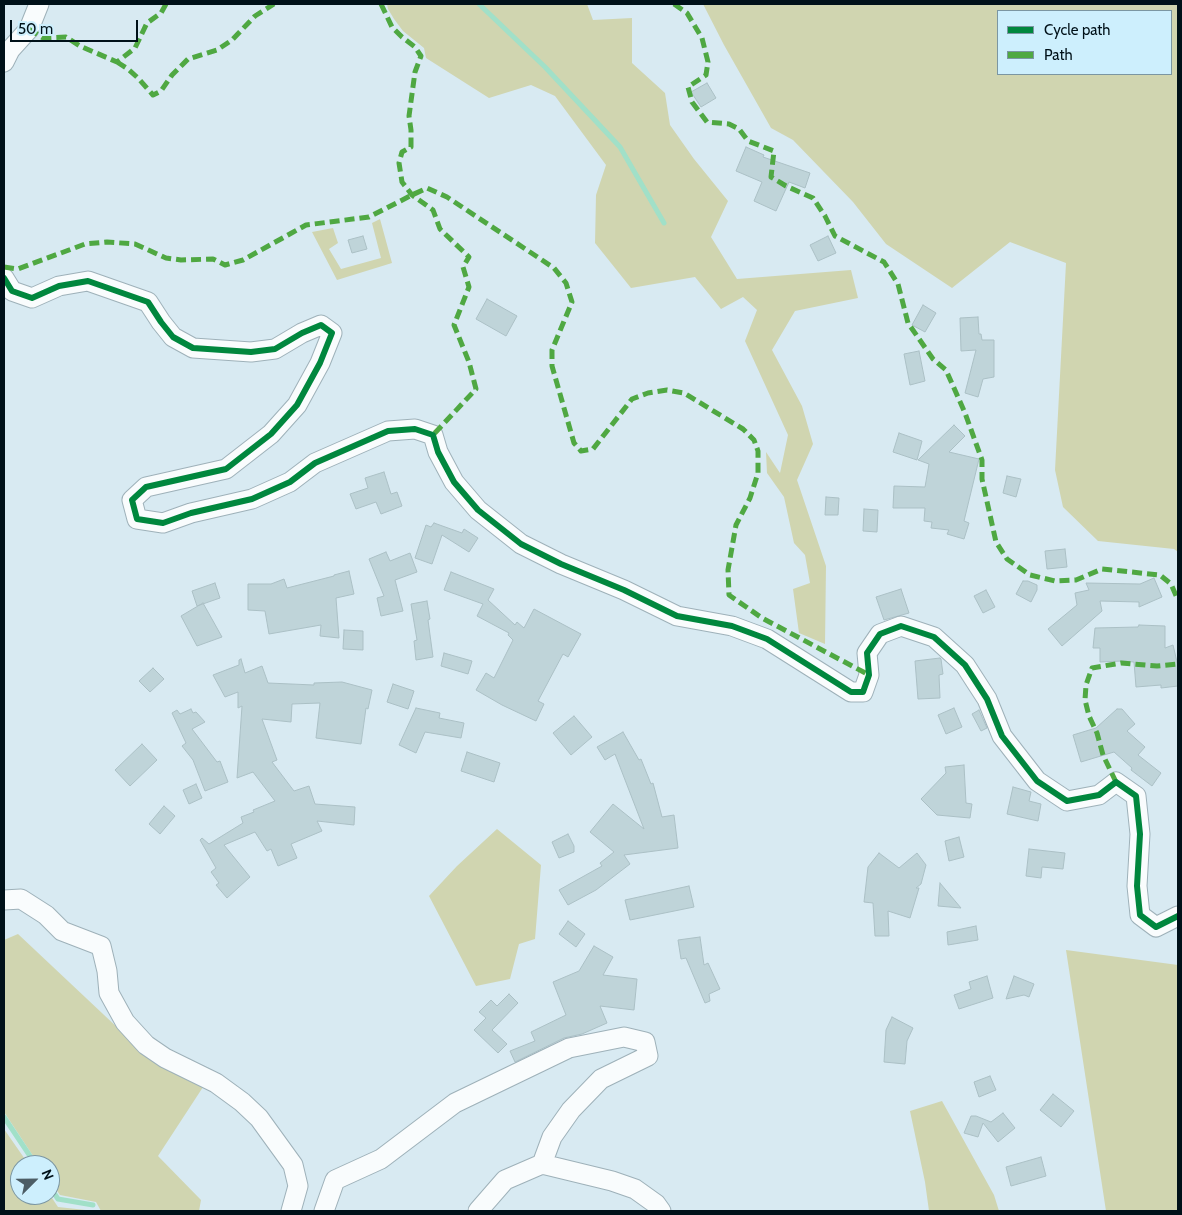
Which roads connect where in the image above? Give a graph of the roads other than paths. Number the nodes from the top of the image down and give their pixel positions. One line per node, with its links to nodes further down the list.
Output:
1 (39, 4): 2 (street)
2 (4, 62)
3 (4, 278): 5 (street)
4 (4, 900): 7 (street)
5 (1178, 916)
6 (542, 1164): 8 (street); 9 (street); 10 (street)
7 (290, 1211)
8 (324, 1211)
9 (478, 1211)
10 (661, 1211)

